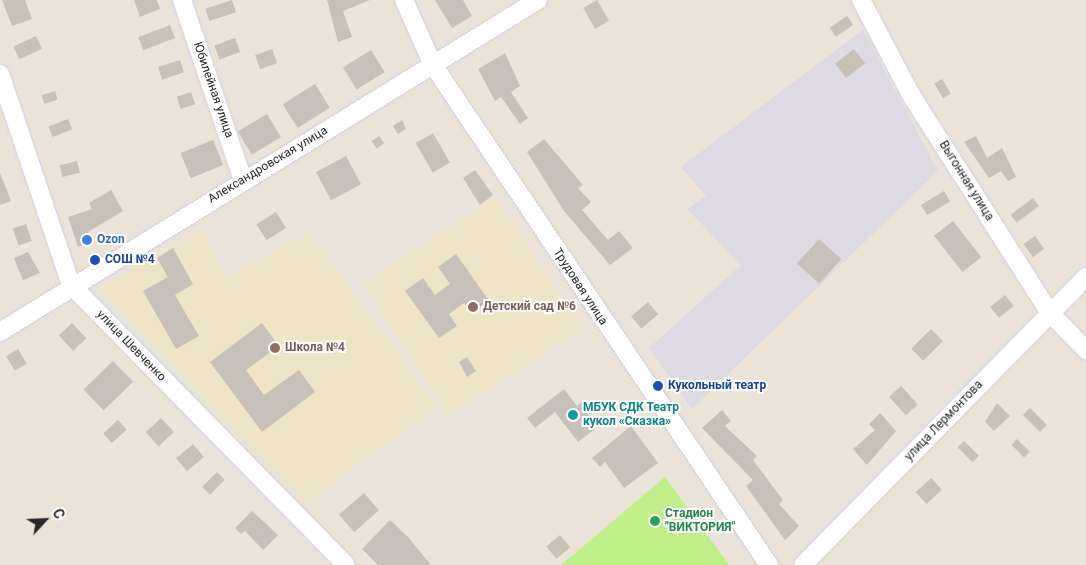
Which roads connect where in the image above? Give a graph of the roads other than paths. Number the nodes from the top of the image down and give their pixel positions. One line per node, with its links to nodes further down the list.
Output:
1 (182, 0): 7 (street, Юбилейная улица)
2 (404, 0): 5 (street, Трудовая улица)
3 (538, 0): 5 (street, Александровская улица)
4 (861, 0): 10 (street, Выгонная улица)
5 (433, 65): 7 (street, Александровская улица); 14 (street, Трудовая улица)
6 (0, 74): 9 (street, улица Шевченко)
7 (243, 180): 9 (street, Александровская улица)
8 (1086, 277): 10 (street, улица Лермонтова)
9 (71, 285): 11 (street, Александровская улица); 13 (street, улица Шевченко)
10 (1050, 313): 12 (street, Выгонная улица); 15 (street, улица Лермонтова)
11 (0, 332)
12 (1086, 350)
13 (346, 565)
14 (769, 565)
15 (803, 565)

